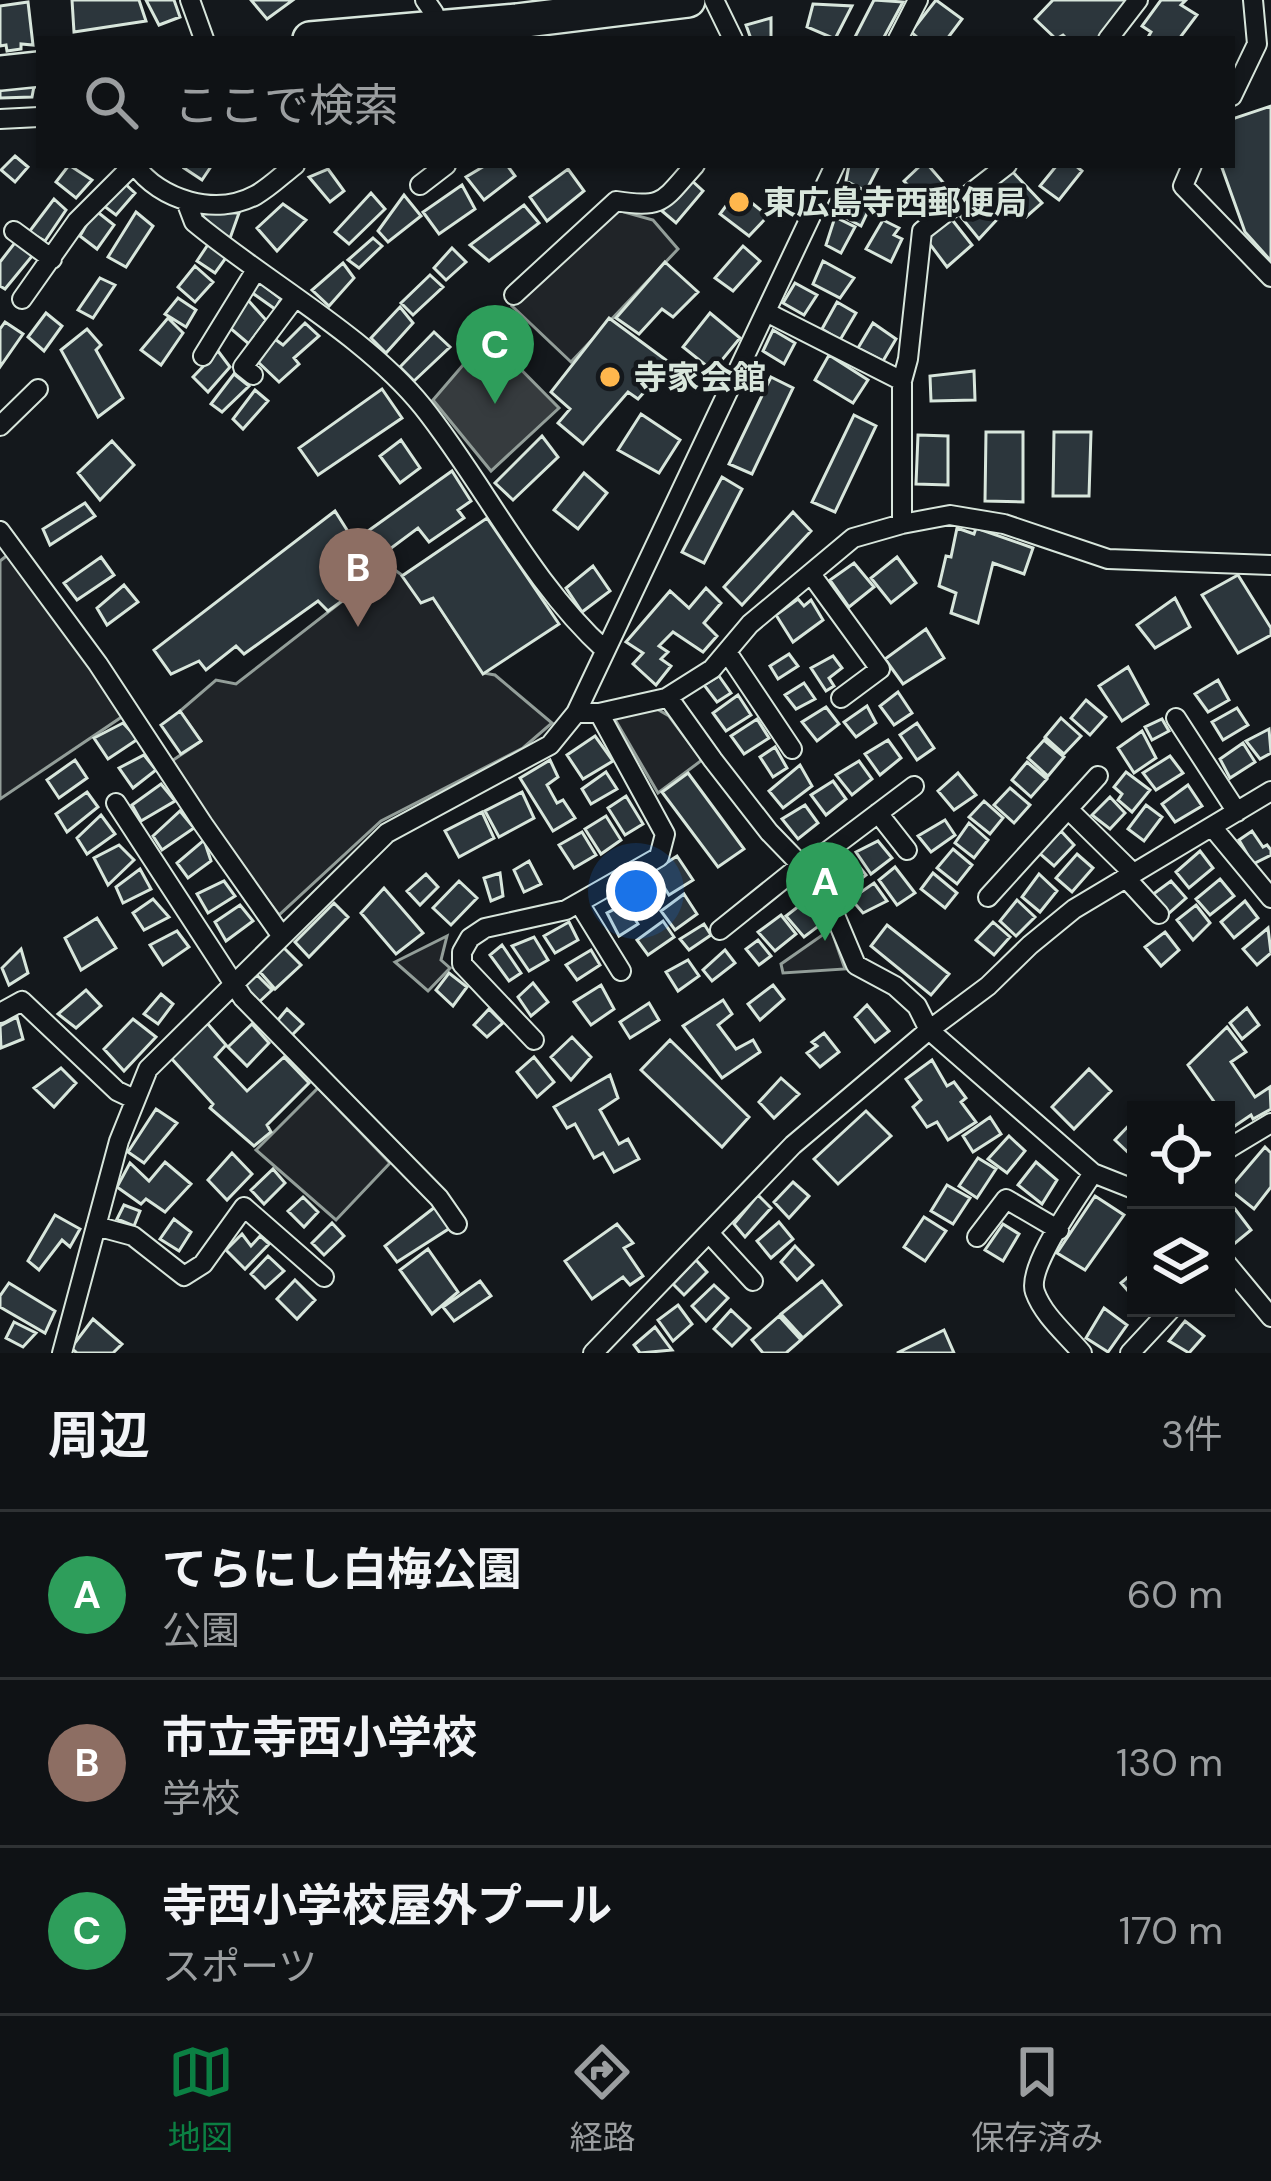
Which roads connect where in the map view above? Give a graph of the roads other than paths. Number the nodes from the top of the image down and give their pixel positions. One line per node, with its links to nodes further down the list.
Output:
1 (190, 0): 9 (street)
2 (688, 0): 8 (highway)
3 (714, 0): 11 (street)
4 (918, 0): 12 (street)
5 (1138, 0): 13 (street)
6 (1253, 0): 16 (street)
7 (429, 13): 8 (highway); 10 (highway)
8 (513, 33)
9 (202, 36)
10 (324, 36)
11 (732, 36)
12 (900, 36)
13 (1110, 36)
14 (36, 69): 15 (highway)
15 (0, 73)
16 (1235, 90)
17 (36, 117): 18 (street)
18 (0, 119)
19 (131, 168): 30 (street)
20 (136, 168): 28 (street)
21 (291, 168): 28 (street)
22 (442, 168): 27 (street)
23 (692, 168): 33 (street)
24 (834, 168): 36 (street)
25 (1003, 168): 39 (street)
26 (1191, 168): 32 (street)
27 (420, 185)
28 (186, 201): 31 (street)
29 (0, 247): 30 (street)
30 (52, 259): 34 (street)
31 (256, 269): 35 (street); 37 (street)
32 (1271, 277)
33 (514, 295)
34 (22, 299)
35 (294, 299): 38 (street); 46 (street)
36 (766, 312): 39 (street); 46 (street)
37 (203, 356)
38 (253, 375)
39 (902, 381): 42 (street)
40 (38, 389): 41 (street)
41 (0, 425)
42 (902, 524): 44 (street); 45 (street)
43 (0, 531): 70 (street)
44 (1271, 565)
45 (811, 574): 47 (street); 49 (street)
46 (605, 650): 50 (street)
47 (727, 652): 48 (street); 53 (street)
48 (668, 697): 51 (street); 63 (street)
49 (841, 698)
50 (576, 713): 51 (street); 70 (street)
51 (599, 713): 67 (street)
52 (1176, 718): 59 (street)
53 (792, 749)
54 (1098, 776): 58 (street)
55 (914, 786): 60 (street)
56 (1271, 791): 59 (street)
57 (116, 803): 72 (street)
58 (1068, 809): 64 (street); 65 (street)
59 (1237, 812): 61 (street)
60 (878, 813): 62 (street); 63 (street)
61 (1213, 828): 64 (street); 66 (street)
62 (907, 850)
63 (802, 867): 69 (street); 74 (street)
64 (1129, 874): 68 (street); 74 (street)
65 (988, 897)
66 (1271, 898)
67 (579, 903): 71 (street); 75 (street)
68 (1159, 914)
69 (720, 930)
70 (281, 935): 72 (street)
71 (622, 971)
72 (235, 982): 76 (street); 81 (street)
73 (0, 1013): 76 (street)
74 (929, 1030): 79 (street); 84 (street)
75 (534, 1040)
76 (134, 1099): 82 (street)
77 (1271, 1123): 78 (street)
78 (1235, 1145)
79 (1093, 1173): 80 (street); 83 (street)
80 (1127, 1186)
81 (457, 1224)
82 (96, 1226): 87 (street); 91 (street)
83 (1059, 1230): 85 (street); 93 (street)
84 (709, 1233): 88 (street); 92 (street)
85 (977, 1237)
86 (1235, 1273): 89 (street)
87 (323, 1277)
88 (753, 1281)
89 (1271, 1316)
90 (1164, 1317): 94 (street)
91 (62, 1353)
92 (593, 1353)
93 (1082, 1353)
94 (1130, 1353)

